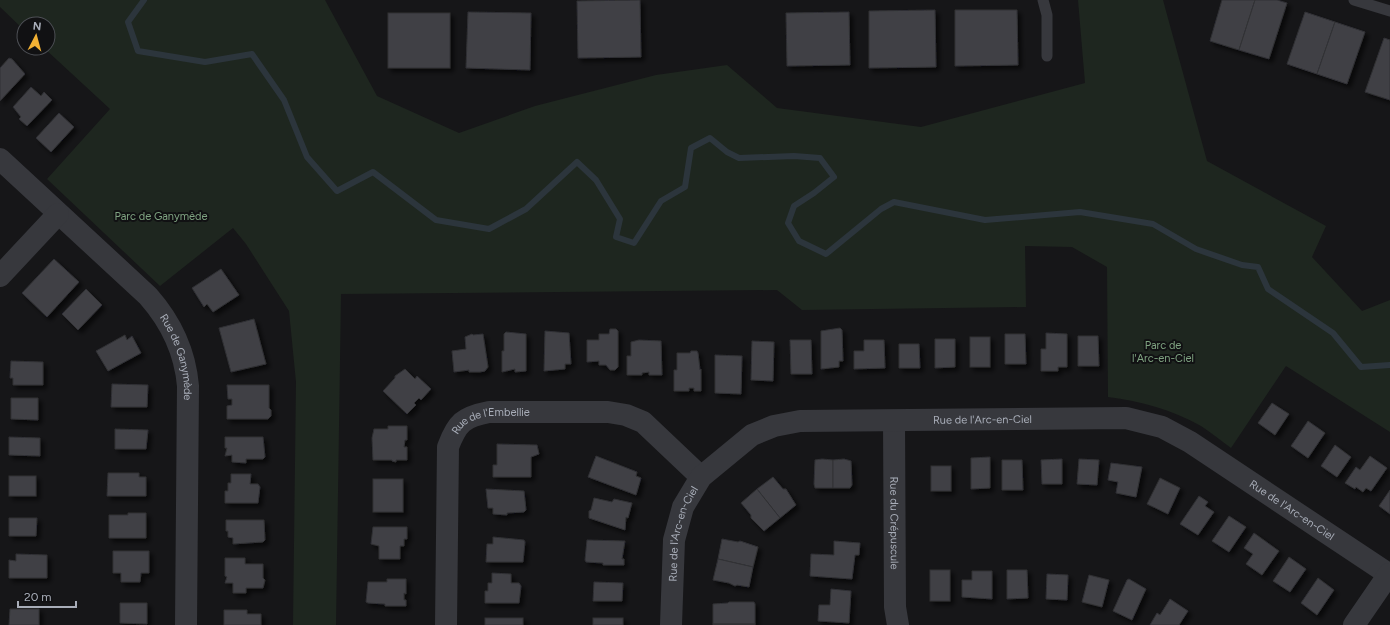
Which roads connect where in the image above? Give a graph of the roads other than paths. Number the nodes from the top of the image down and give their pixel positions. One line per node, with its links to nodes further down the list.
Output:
1 (1043, 0): 4 (lane)
2 (1354, 0): 3 (lane)
3 (1390, 11)
4 (1047, 56)
5 (0, 159): 6 (street, Rue de Ganymède)
6 (58, 214): 7 (street); 11 (street, Rue de Ganymède)
7 (0, 276)
8 (894, 421): 9 (street, Rue de l'Arc-en-Ciel); 10 (street, Rue de l'Arc-en-Ciel); 14 (street, Rue du Crépuscule)
9 (701, 477): 12 (street, Rue de l'Embellie); 13 (street, Rue de l'Arc-en-Ciel)
10 (1390, 574): 15 (street)
11 (186, 625)
12 (446, 625)
13 (671, 625)
14 (898, 625)
15 (1354, 625)

